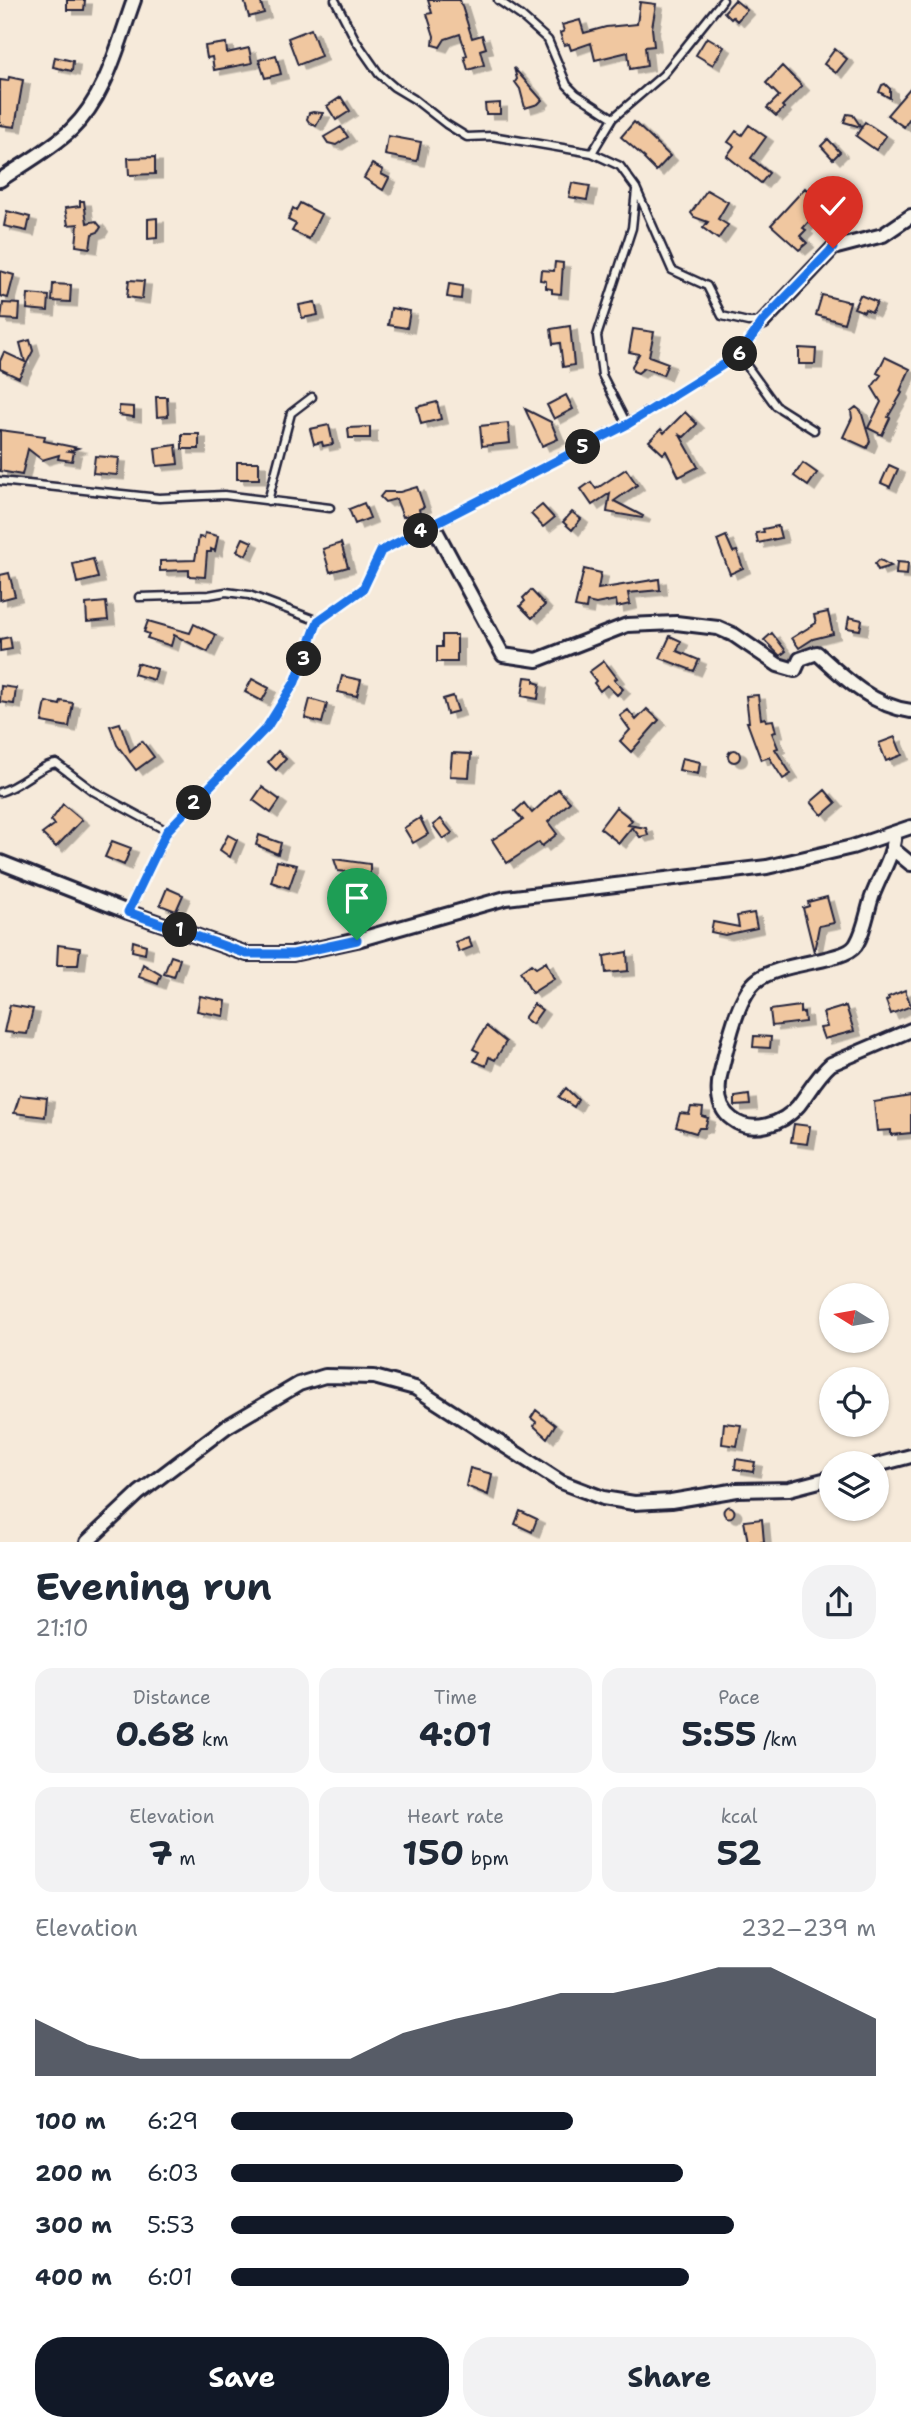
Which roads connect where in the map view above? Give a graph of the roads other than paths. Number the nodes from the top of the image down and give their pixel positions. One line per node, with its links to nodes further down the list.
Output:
1 (134, 0): 7 (street)
2 (335, 0): 6 (lane)
3 (498, 0): 5 (lane)
4 (723, 0): 5 (lane)
5 (613, 118): 6 (lane)
6 (592, 153): 8 (lane)
7 (0, 180)
8 (636, 188): 10 (lane); 13 (lane)
9 (911, 216): 10 (street)
10 (763, 321): 11 (lane)
11 (739, 355): 13 (lane); 14 (lane)
12 (312, 397): 16 (lane)
13 (628, 424): 18 (lane)
14 (814, 430)
15 (0, 481): 16 (lane)
16 (268, 500): 17 (lane)
17 (330, 508)
18 (433, 525): 20 (lane); 21 (street)
19 (139, 597): 20 (lane)
20 (318, 621): 24 (lane)
21 (911, 711)
22 (0, 792): 24 (lane)
23 (911, 827): 25 (street)
24 (167, 831): 29 (lane)
25 (895, 833): 26 (street); 29 (street)
26 (894, 850): 28 (street); 30 (street)
27 (0, 862): 29 (street)
28 (911, 864)
29 (128, 912)
30 (911, 1030)
31 (911, 1456): 32 (street)
32 (889, 1462)
33 (819, 1481): 34 (street)
34 (87, 1542)

